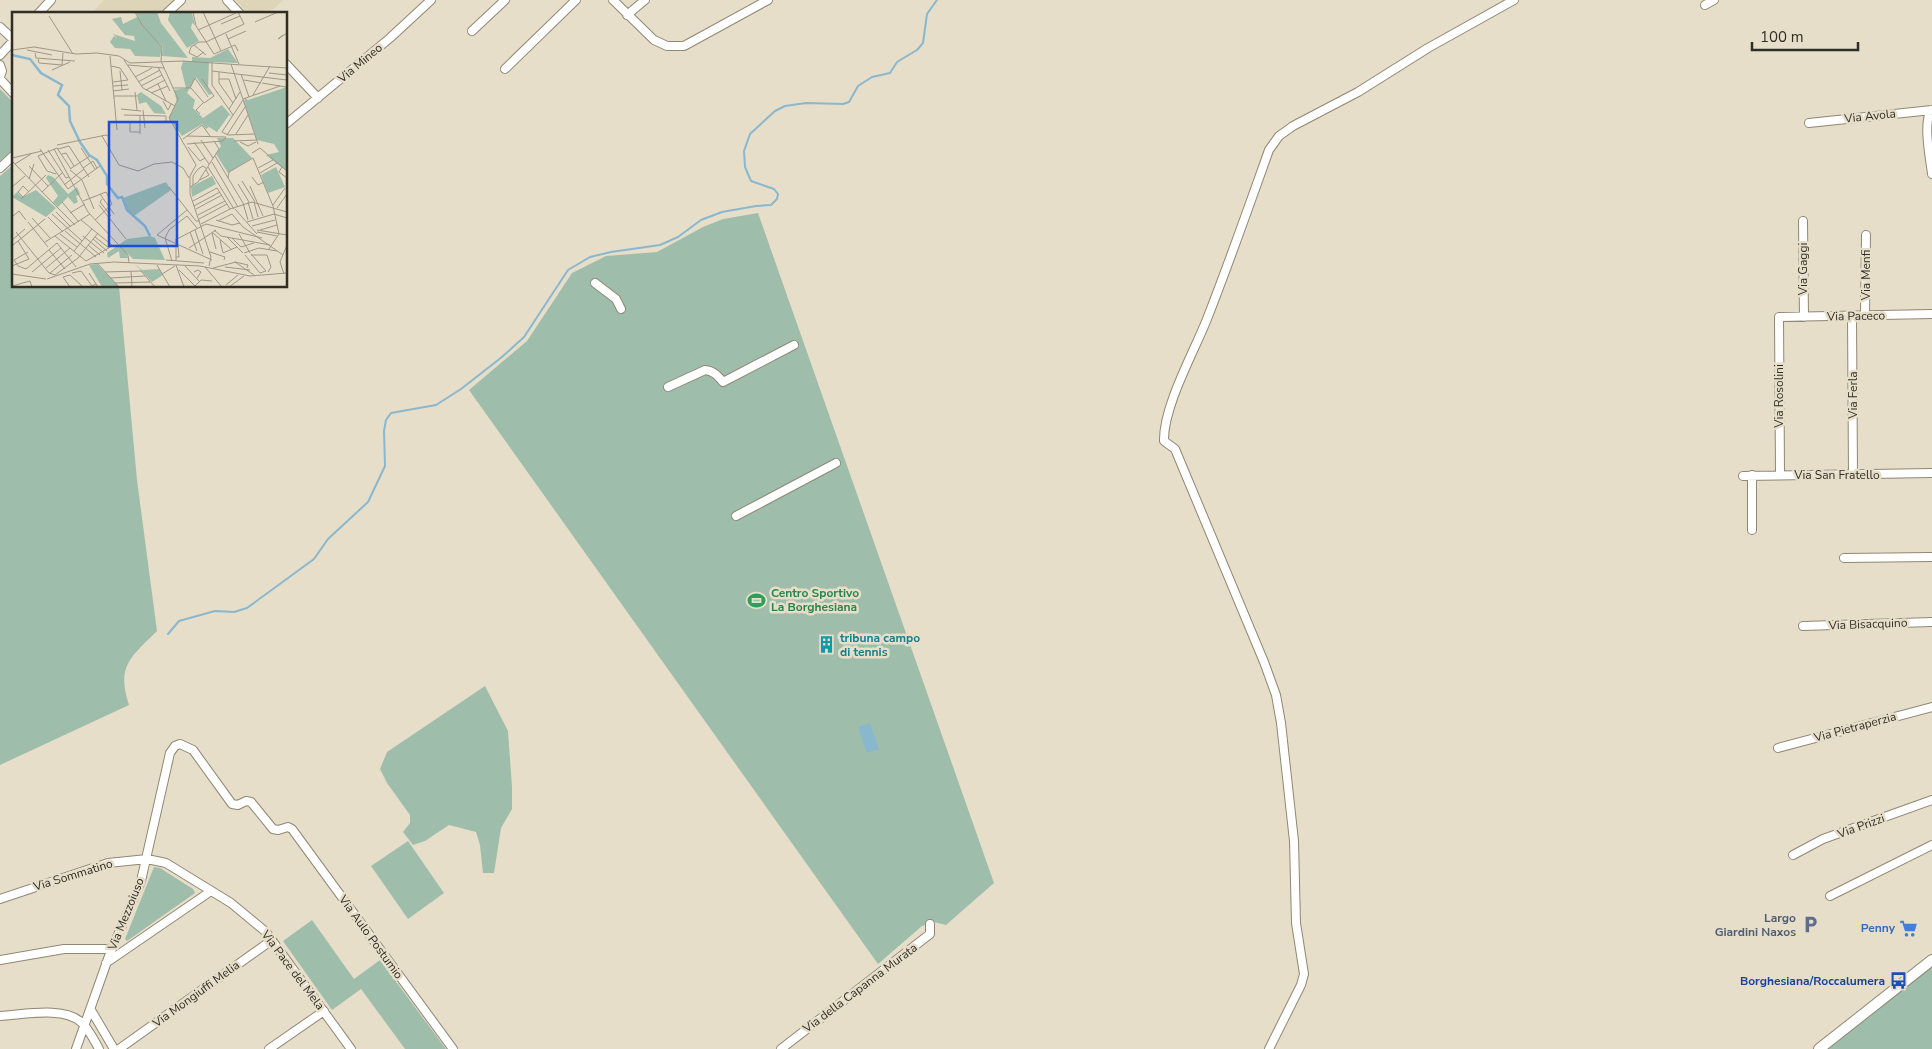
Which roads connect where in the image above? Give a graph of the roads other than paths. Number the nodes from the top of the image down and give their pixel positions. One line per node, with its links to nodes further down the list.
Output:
1 (51, 0): 13 (street)
2 (181, 0): 14 (street)
3 (228, 0): 15 (street)
4 (431, 0): 27 (street, Via Mineo)
5 (505, 0): 18 (street)
6 (576, 0): 24 (street)
7 (613, 0): 16 (street)
8 (645, 0): 16 (street)
9 (768, 0): 16 (street)
10 (1514, 0): 85 (street)
11 (1714, 0): 12 (street)
12 (1705, 5)
13 (40, 12)
14 (168, 12)
15 (238, 12)
16 (627, 15)
17 (0, 27): 19 (street)
18 (472, 31)
19 (12, 38)
20 (12, 42): 21 (street)
21 (0, 55)
22 (0, 65): 25 (street)
23 (288, 66): 27 (street)
24 (505, 69)
25 (0, 78): 26 (street)
26 (12, 92)
27 (318, 98): 29 (street, Via Mineo)
28 (1932, 110): 30 (street, Via Avola); 33 (street)
29 (288, 122)
30 (1809, 123)
31 (12, 157): 32 (street)
32 (0, 168)
33 (1932, 174)
34 (1803, 221): 42 (street, Via Gaggi)
35 (1866, 235): 40 (street, Via Menfi)
36 (595, 283): 37 (street)
37 (621, 309)
38 (1932, 314): 40 (street, Via Paceco)
39 (1852, 316): 40 (street, Via Paceco); 42 (street, Via Paceco); 49 (street, Via Ferla)
40 (1865, 316)
41 (1779, 317): 42 (street, Via Paceco); 48 (street, Via Rosolini)
42 (1804, 317)
43 (794, 345): 44 (street)
44 (668, 387)
45 (836, 463): 51 (street)
46 (1932, 473): 49 (street, Via San Fratello)
47 (1752, 475): 48 (street, Via San Fratello); 50 (street, Via San Fratello); 52 (street)
48 (1780, 475): 49 (street, Via San Fratello)
49 (1853, 475)
50 (1743, 476)
51 (736, 516)
52 (1752, 530)
53 (1932, 557): 54 (street)
54 (1844, 558)
55 (1932, 622): 56 (street, Via Bisacquino)
56 (1803, 626)
57 (1932, 707): 58 (street, Via Pietraperzia)
58 (1778, 748)
59 (1932, 800): 62 (street, Via Prizzi)
60 (288, 827): 63 (street, Via Mezzoiuso); 83 (street, Via Aulo Postumio)
61 (1932, 845): 65 (street)
62 (1792, 855)
63 (147, 859): 64 (street, Via Pace del Mela); 66 (street, Via Sommatino); 69 (street, Via Mezzoiuso)
64 (211, 890): 68 (street, Via Pace del Mela); 72 (street)
65 (1830, 896)
66 (0, 899)
67 (930, 924): 84 (street, Via della Capanna Murata)
68 (272, 940): 74 (street, Via Pace del Mela); 80 (street, Via Mongiuffi Melia)
69 (111, 949): 70 (street); 72 (street, Via Mezzoiuso)
70 (0, 960)
71 (1932, 960): 86 (street)
72 (106, 963): 73 (street, Via Mezzoiuso)
73 (91, 1010): 76 (street, Via Mezzoiuso); 79 (street)
74 (324, 1011): 81 (street); 82 (street, Via Pace del Mela)
75 (0, 1016): 76 (street)
76 (85, 1027): 77 (street, Via Mezzoiuso); 78 (street)
77 (76, 1049)
78 (99, 1049)
79 (114, 1049)
80 (119, 1049)
81 (269, 1049)
82 (351, 1049)
83 (453, 1049)
84 (780, 1049)
85 (1269, 1049)
86 (1819, 1049)

